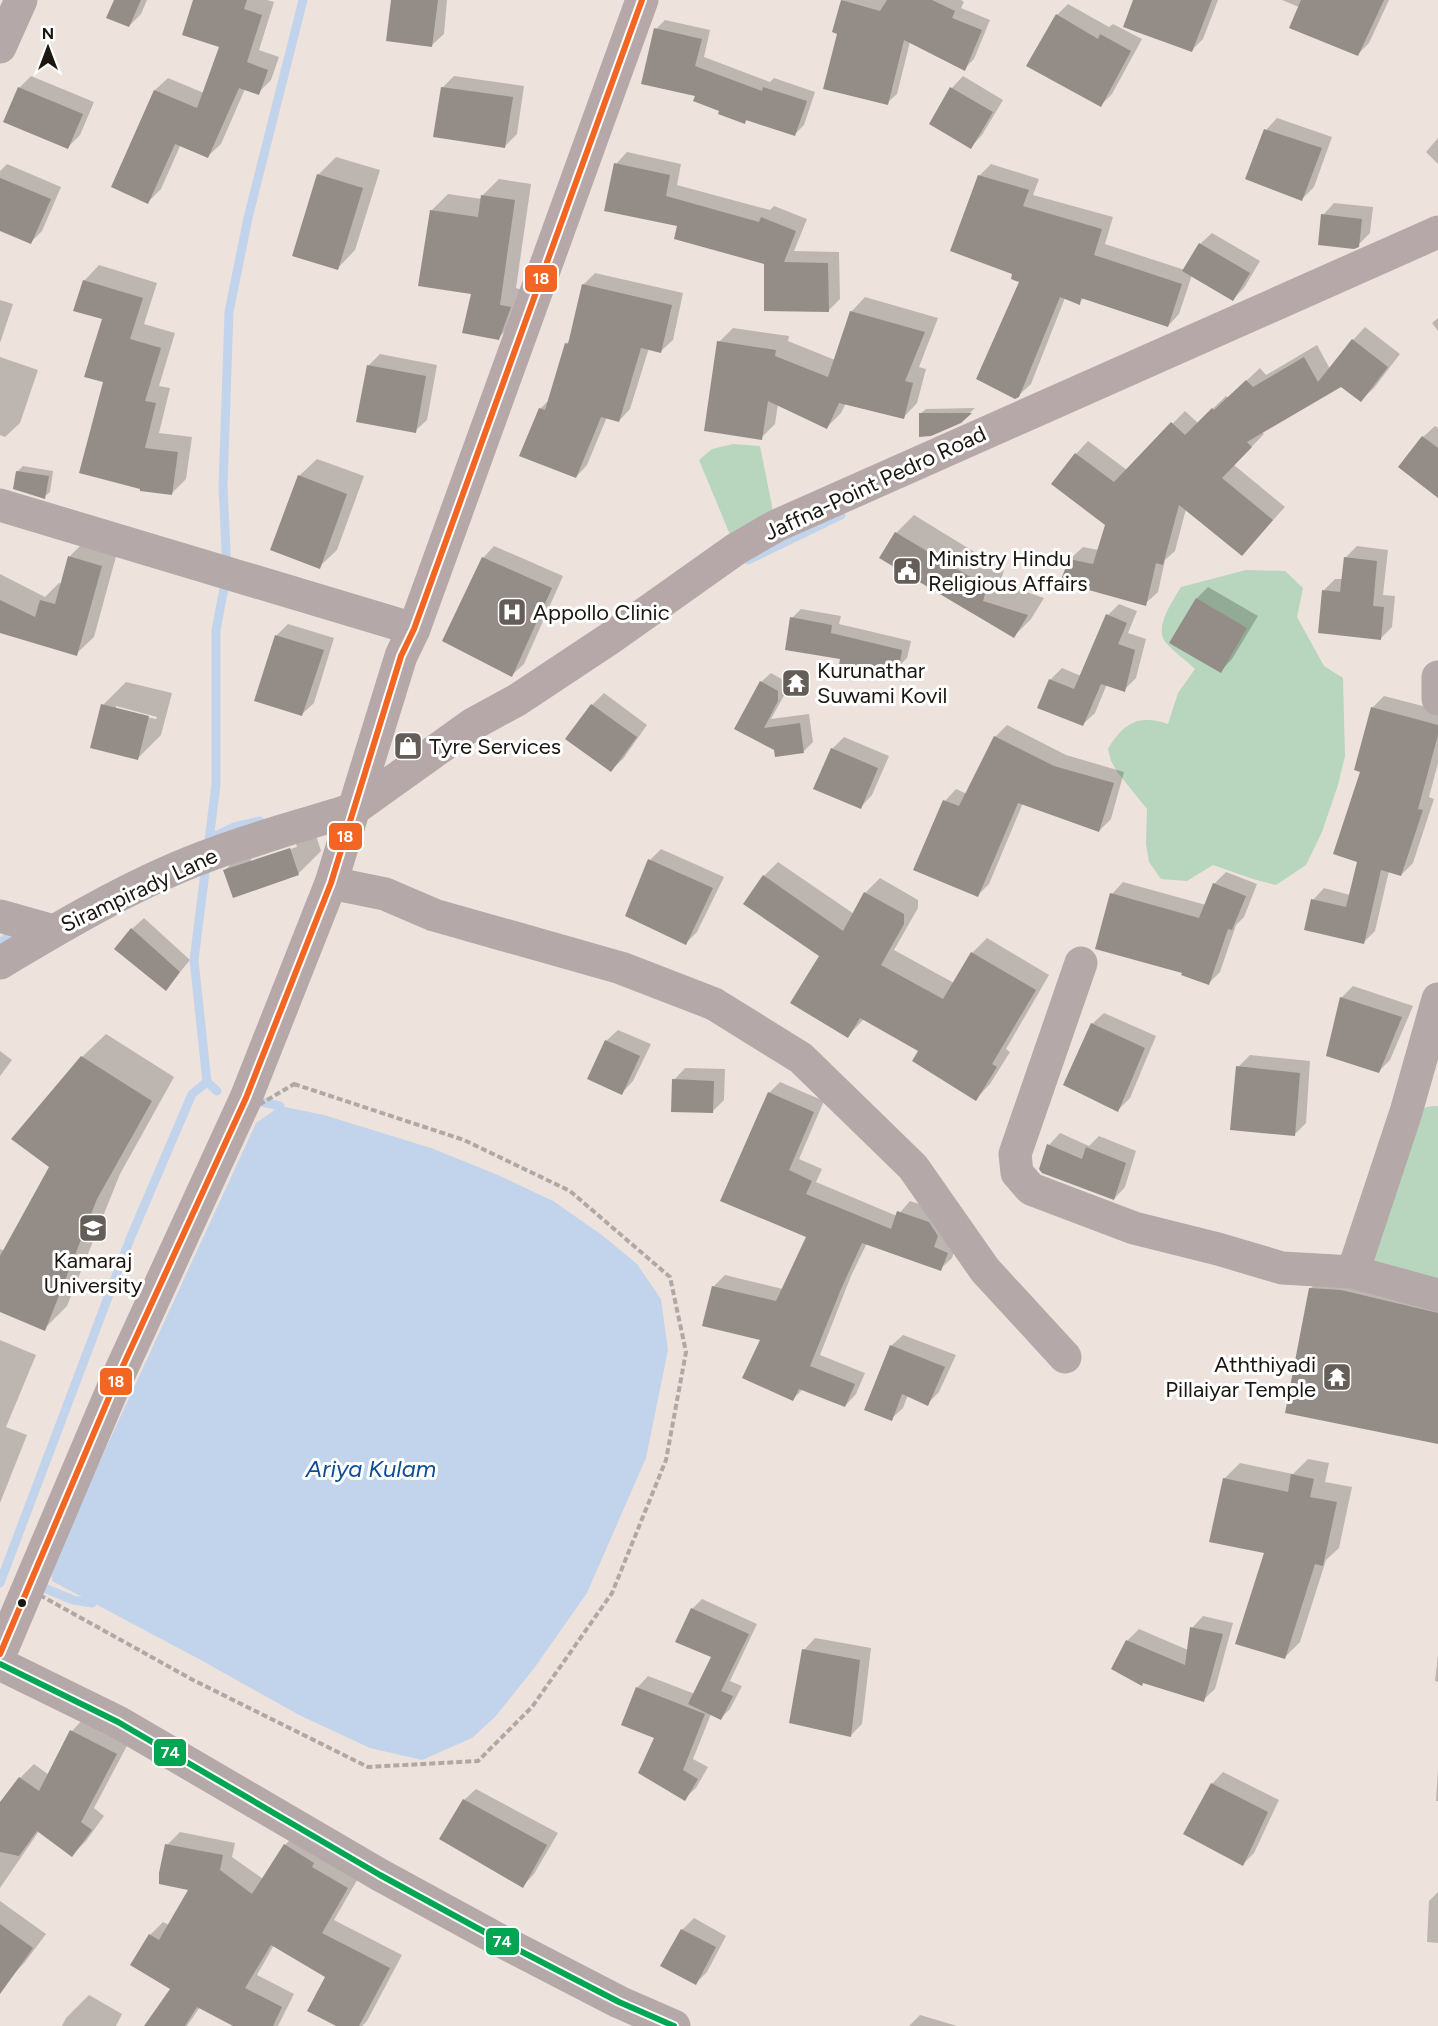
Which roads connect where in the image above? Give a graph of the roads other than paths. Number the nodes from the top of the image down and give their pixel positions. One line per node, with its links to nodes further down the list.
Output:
1 (21, 0): 3 (street)
2 (642, 0): 6 (main road)
3 (0, 47)
4 (1438, 232): 9 (main road, Jaffna-Point Pedro Road)
5 (0, 505): 6 (street)
6 (414, 629): 9 (main road)
7 (1438, 677): 8 (street)
8 (1438, 699)
9 (354, 809): 10 (main road); 12 (street, Sirampirady Lane)
10 (331, 883): 18 (street); 19 (main road)
11 (0, 916): 12 (street)
12 (54, 931): 13 (street, Sirampirady Lane)
13 (0, 963)
14 (1081, 963): 16 (street)
15 (1438, 999): 16 (street)
16 (1353, 1272): 17 (street)
17 (1438, 1295)
18 (1065, 1357)
19 (0, 1654)
20 (0, 1664): 21 (street)
21 (674, 2026)

